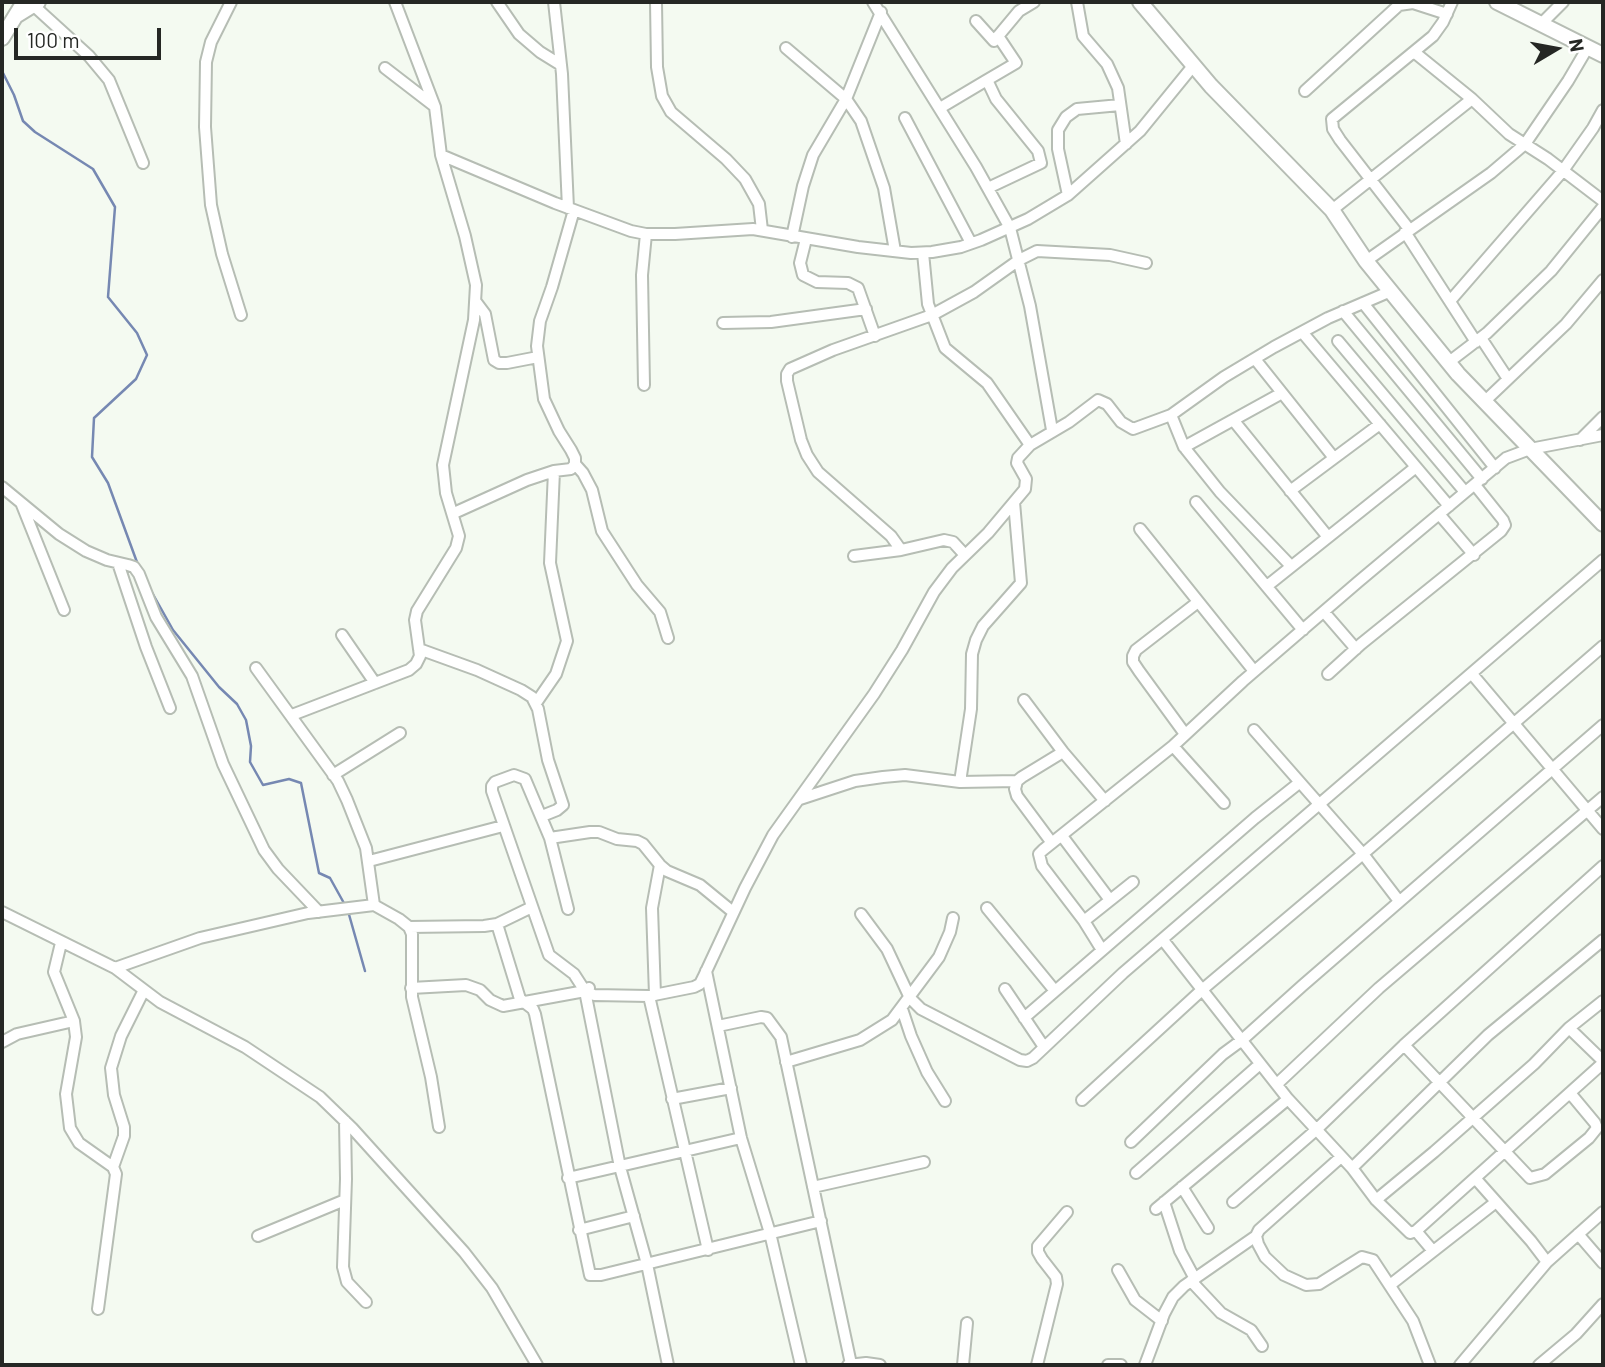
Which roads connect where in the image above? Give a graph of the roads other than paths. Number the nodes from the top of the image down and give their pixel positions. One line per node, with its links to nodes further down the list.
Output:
1 (231, 2): 68 (street)
2 (395, 2): 33 (street)
3 (497, 2): 25 (street)
4 (554, 2): 25 (street)
5 (656, 2): 50 (street)
6 (873, 2): 15 (street)
7 (1034, 2): 14 (street)
8 (1077, 2): 32 (street)
9 (1140, 2): 26 (street)
10 (1452, 2): 16 (street)
11 (1499, 2): 18 (street)
12 (1563, 2): 18 (street)
13 (32, 3): 20 (street); 40 (street)
14 (1020, 7): 19 (street)
15 (881, 12): 30 (street); 34 (street)
16 (1447, 14): 23 (street); 29 (street)
17 (976, 21): 19 (street)
18 (1542, 23): 21 (street)
19 (998, 37): 28 (street)
20 (2, 38)
21 (1588, 47): 24 (street); 38 (street)
22 (786, 48): 30 (street)
23 (1414, 52): 31 (street); 42 (street)
24 (1603, 55)
25 (561, 65): 47 (street)
26 (1194, 66): 37 (street); 48 (street)
27 (385, 68): 33 (street)
28 (987, 80): 34 (street); 43 (street)
29 (1305, 91)
30 (846, 99): 53 (street); 56 (street)
31 (1472, 99): 38 (street); 42 (street)
32 (1120, 105): 37 (street); 44 (street)
33 (435, 107): 39 (street)
34 (940, 108): 43 (street)
35 (1603, 110): 41 (street)
36 (905, 118): 55 (street)
37 (1126, 144): 44 (street)
38 (1525, 144): 41 (street); 51 (street)
39 (441, 155): 47 (street); 64 (street)
40 (142, 163)
41 (1562, 172): 45 (street); 63 (street)
42 (1372, 180): 48 (street); 51 (street)
43 (988, 188): 49 (street)
44 (1068, 195): 49 (street)
45 (1603, 201)
46 (1603, 207): 73 (street)
47 (571, 209): 52 (street); 75 (street)
48 (1332, 210): 59 (street)
49 (1010, 228): 55 (street); 58 (street)
50 (762, 230): 52 (street); 53 (street)
51 (1407, 231): 59 (street); 63 (street)
52 (646, 234): 79 (street)
53 (792, 237): 54 (street)
54 (806, 239): 56 (street); 66 (street)
55 (971, 243): 57 (street)
56 (895, 251): 57 (street)
57 (923, 253): 69 (street)
58 (1019, 260): 60 (street); 69 (street); 86 (street)
59 (1366, 261): 62 (street)
60 (1146, 262)
61 (1603, 280): 78 (street)
62 (1391, 291): 65 (street); 77 (street)
63 (1450, 301): 73 (street)
64 (476, 302): 75 (street); 104 (street)
65 (1363, 303): 67 (street); 95 (street)
66 (866, 309): 70 (street); 72 (street)
67 (1343, 311): 71 (street); 97 (street)
68 (241, 315)
69 (932, 315): 72 (street); 89 (street)
70 (723, 323)
71 (1302, 332): 76 (street); 85 (street)
72 (875, 336): 109 (street)
73 (1479, 340): 77 (street); 78 (street)
74 (1338, 341): 97 (street)
75 (538, 357): 93 (street)
76 (1255, 359): 80 (street); 82 (street)
77 (1450, 362): 81 (street)
78 (1508, 379): 81 (street)
79 (644, 385)
80 (1282, 393): 84 (street); 92 (street)
81 (1484, 401): 91 (street)
82 (1171, 415): 86 (street); 90 (street)
83 (1603, 417): 88 (street)
84 (1234, 421): 90 (street); 99 (street)
85 (1380, 424): 92 (street); 94 (street)
86 (1052, 430): 89 (street)
87 (1603, 435): 88 (street)
88 (1580, 440): 91 (street)
89 (1030, 444): 100 (street)
90 (1184, 447): 115 (street)
91 (1530, 449): 95 (street); 106 (street)
92 (1334, 458): 99 (street)
93 (575, 464): 96 (street); 122 (street)
94 (1416, 467): 103 (street); 108 (street)
95 (1495, 468): 97 (street)
96 (554, 471): 104 (street); 132 (street)
97 (1474, 486): 103 (street); 111 (street)
98 (2, 487): 102 (street)
99 (1290, 491): 108 (street)
100 (1014, 502): 110 (street); 145 (street)
101 (1196, 502): 116 (street)
102 (21, 503): 114 (street); 118 (street)
103 (1449, 506): 105 (street)
104 (454, 513): 124 (street)
105 (1439, 514): 111 (street); 119 (street)
106 (1600, 517)
107 (1140, 530): 117 (street)
108 (1328, 537): 115 (street)
109 (901, 550): 110 (street); 112 (street)
110 (965, 555): 148 (street)
111 (1474, 555): 125 (street)
112 (854, 556)
113 (1603, 560): 129 (street)
114 (118, 563): 133 (street); 171 (street)
115 (1291, 566): 116 (street)
116 (1267, 586): 120 (street)
117 (1198, 602): 127 (street); 139 (street)
118 (64, 610)
119 (1324, 612): 120 (street); 125 (street)
120 (1303, 630): 127 (street)
121 (342, 635): 130 (street)
122 (668, 638)
123 (1603, 646): 135 (street)
124 (419, 649): 130 (street); 132 (street)
125 (1356, 649): 128 (street)
126 (256, 668): 134 (street)
127 (1254, 671): 139 (street)
128 (1328, 674)
129 (1472, 674): 135 (street); 151 (street)
130 (375, 683): 134 (street)
131 (1024, 700): 141 (street)
132 (536, 703): 153 (street)
133 (170, 708)
134 (292, 715): 143 (street)
135 (1515, 722): 142 (street); 159 (street)
136 (1603, 724): 142 (street)
137 (1254, 730): 146 (street)
138 (400, 733): 143 (street)
139 (1185, 734): 140 (street)
140 (1172, 746): 149 (street); 150 (street)
141 (1063, 752): 144 (street); 149 (street)
142 (1553, 768): 152 (street); 165 (street)
143 (333, 775): 160 (street)
144 (1017, 781): 145 (street); 158 (street)
145 (960, 782): 148 (street)
146 (1299, 783): 151 (street); 181 (street)
147 (1603, 797): 152 (street)
148 (800, 799): 172 (street)
149 (1105, 801): 156 (street)
150 (1224, 803)
151 (1318, 805): 159 (street); 178 (street)
152 (1588, 810): 155 (street); 207 (street)
153 (542, 816): 154 (street); 157 (street)
154 (503, 826): 160 (street); 167 (street)
155 (1603, 829)
156 (1062, 836): 158 (street); 164 (street)
157 (550, 838): 161 (street); 169 (street)
158 (1052, 843): 175 (street)
159 (1363, 854): 165 (street); 187 (street)
160 (369, 861): 166 (street)
161 (660, 865): 172 (street); 190 (street)
162 (1603, 866): 201 (street)
163 (1133, 882): 164 (street)
164 (1110, 900): 175 (street)
165 (1399, 901): 199 (street)
166 (374, 905): 171 (street); 177 (street)
167 (532, 906): 176 (street); 185 (street)
168 (987, 908): 189 (street)
169 (568, 909)
170 (2, 912): 180 (street)
171 (319, 912): 182 (street)
172 (733, 912): 183 (street)
173 (861, 914): 191 (street)
174 (953, 918): 191 (street)
175 (1084, 921): 181 (street)
176 (496, 924): 177 (street); 193 (street)
177 (409, 927): 184 (street)
178 (1163, 940): 187 (street); 202 (street)
179 (1603, 940): 206 (street)
180 (61, 943): 182 (street); 196 (street)
181 (1102, 950): 189 (street)
182 (115, 968): 188 (street)
183 (706, 971): 190 (street); 197 (street)
184 (411, 988): 193 (street); 216 (street)
185 (588, 989): 190 (street); 193 (street); 225 (street)
186 (1005, 989): 195 (street)
187 (1203, 989): 199 (street); 212 (street)
188 (144, 990): 215 (street); 224 (street)
189 (1055, 991): 195 (street)
190 (652, 995): 210 (street)
191 (910, 998): 194 (street); 202 (street)
192 (1603, 1001): 198 (street)
193 (525, 1003): 228 (street)
194 (902, 1009): 203 (street); 213 (street)
195 (1024, 1018): 202 (street)
196 (74, 1021): 200 (street); 224 (street)
197 (718, 1026): 203 (street); 208 (street)
198 (1569, 1028): 204 (street); 214 (street)
199 (1242, 1040): 205 (street); 219 (street)
200 (2, 1042)
201 (1404, 1045): 206 (street); 217 (street)
202 (1044, 1047)
203 (786, 1062): 230 (street)
204 (1603, 1062): 209 (street)
205 (1260, 1064): 207 (street); 227 (street)
206 (1439, 1080): 214 (street); 226 (street)
207 (1277, 1084): 211 (street)
208 (731, 1088): 210 (street); 218 (street)
209 (1570, 1093): 221 (street); 221 (street)
210 (672, 1099): 220 (street)
211 (1288, 1099): 217 (street); 231 (street)
212 (1082, 1100)
213 (946, 1101)
214 (1473, 1116): 221 (street); 233 (street)
215 (349, 1125): 232 (street); 261 (street)
216 (439, 1127)
217 (1316, 1130): 222 (street); 234 (street)
218 (741, 1138): 220 (street); 243 (street)
219 (1131, 1142)
220 (684, 1152): 225 (street); 247 (street)
221 (1506, 1152): 229 (street)
222 (1341, 1157): 226 (street); 246 (street)
223 (924, 1162): 230 (street)
224 (113, 1167): 257 (street)
225 (620, 1167): 228 (street); 238 (street)
226 (1352, 1168): 233 (street)
227 (1136, 1173)
228 (568, 1178): 241 (street)
229 (1475, 1178): 235 (street); 242 (street)
230 (813, 1187): 239 (street)
231 (1182, 1187): 240 (street); 253 (street)
232 (345, 1200): 245 (street); 255 (street)
233 (1376, 1200): 242 (street)
234 (1233, 1202)
235 (1496, 1202): 248 (street); 249 (street)
236 (1067, 1212): 267 (street)
237 (1603, 1212): 244 (street)
238 (634, 1216): 241 (street); 251 (street)
239 (821, 1221): 243 (street); 264 (street)
240 (1208, 1228)
241 (579, 1230): 251 (street)
242 (1416, 1231): 248 (street)
243 (770, 1233): 247 (street); 263 (street)
244 (1578, 1234): 249 (street); 250 (street)
245 (258, 1236)
246 (1256, 1236): 253 (street); 254 (street)
247 (708, 1250): 251 (street)
248 (1433, 1251): 254 (street)
249 (1547, 1262): 272 (street)
250 (1603, 1263)
251 (647, 1264): 262 (street)
252 (1118, 1270): 258 (street)
253 (1193, 1280): 258 (street); 260 (street)
254 (1390, 1285): 271 (street)
255 (366, 1302)
256 (1603, 1304): 273 (street)
257 (98, 1309)
258 (1162, 1321): 270 (street)
259 (967, 1323): 266 (street)
260 (1262, 1346)
261 (537, 1365)
262 (668, 1365)
263 (801, 1365)
264 (850, 1365): 265 (street)
265 (880, 1365)
266 (963, 1365)
267 (1037, 1365)
268 (1108, 1365): 269 (street)
269 (1121, 1365)
270 (1145, 1365)
271 (1430, 1365)
272 (1460, 1365)
273 (1539, 1365)

